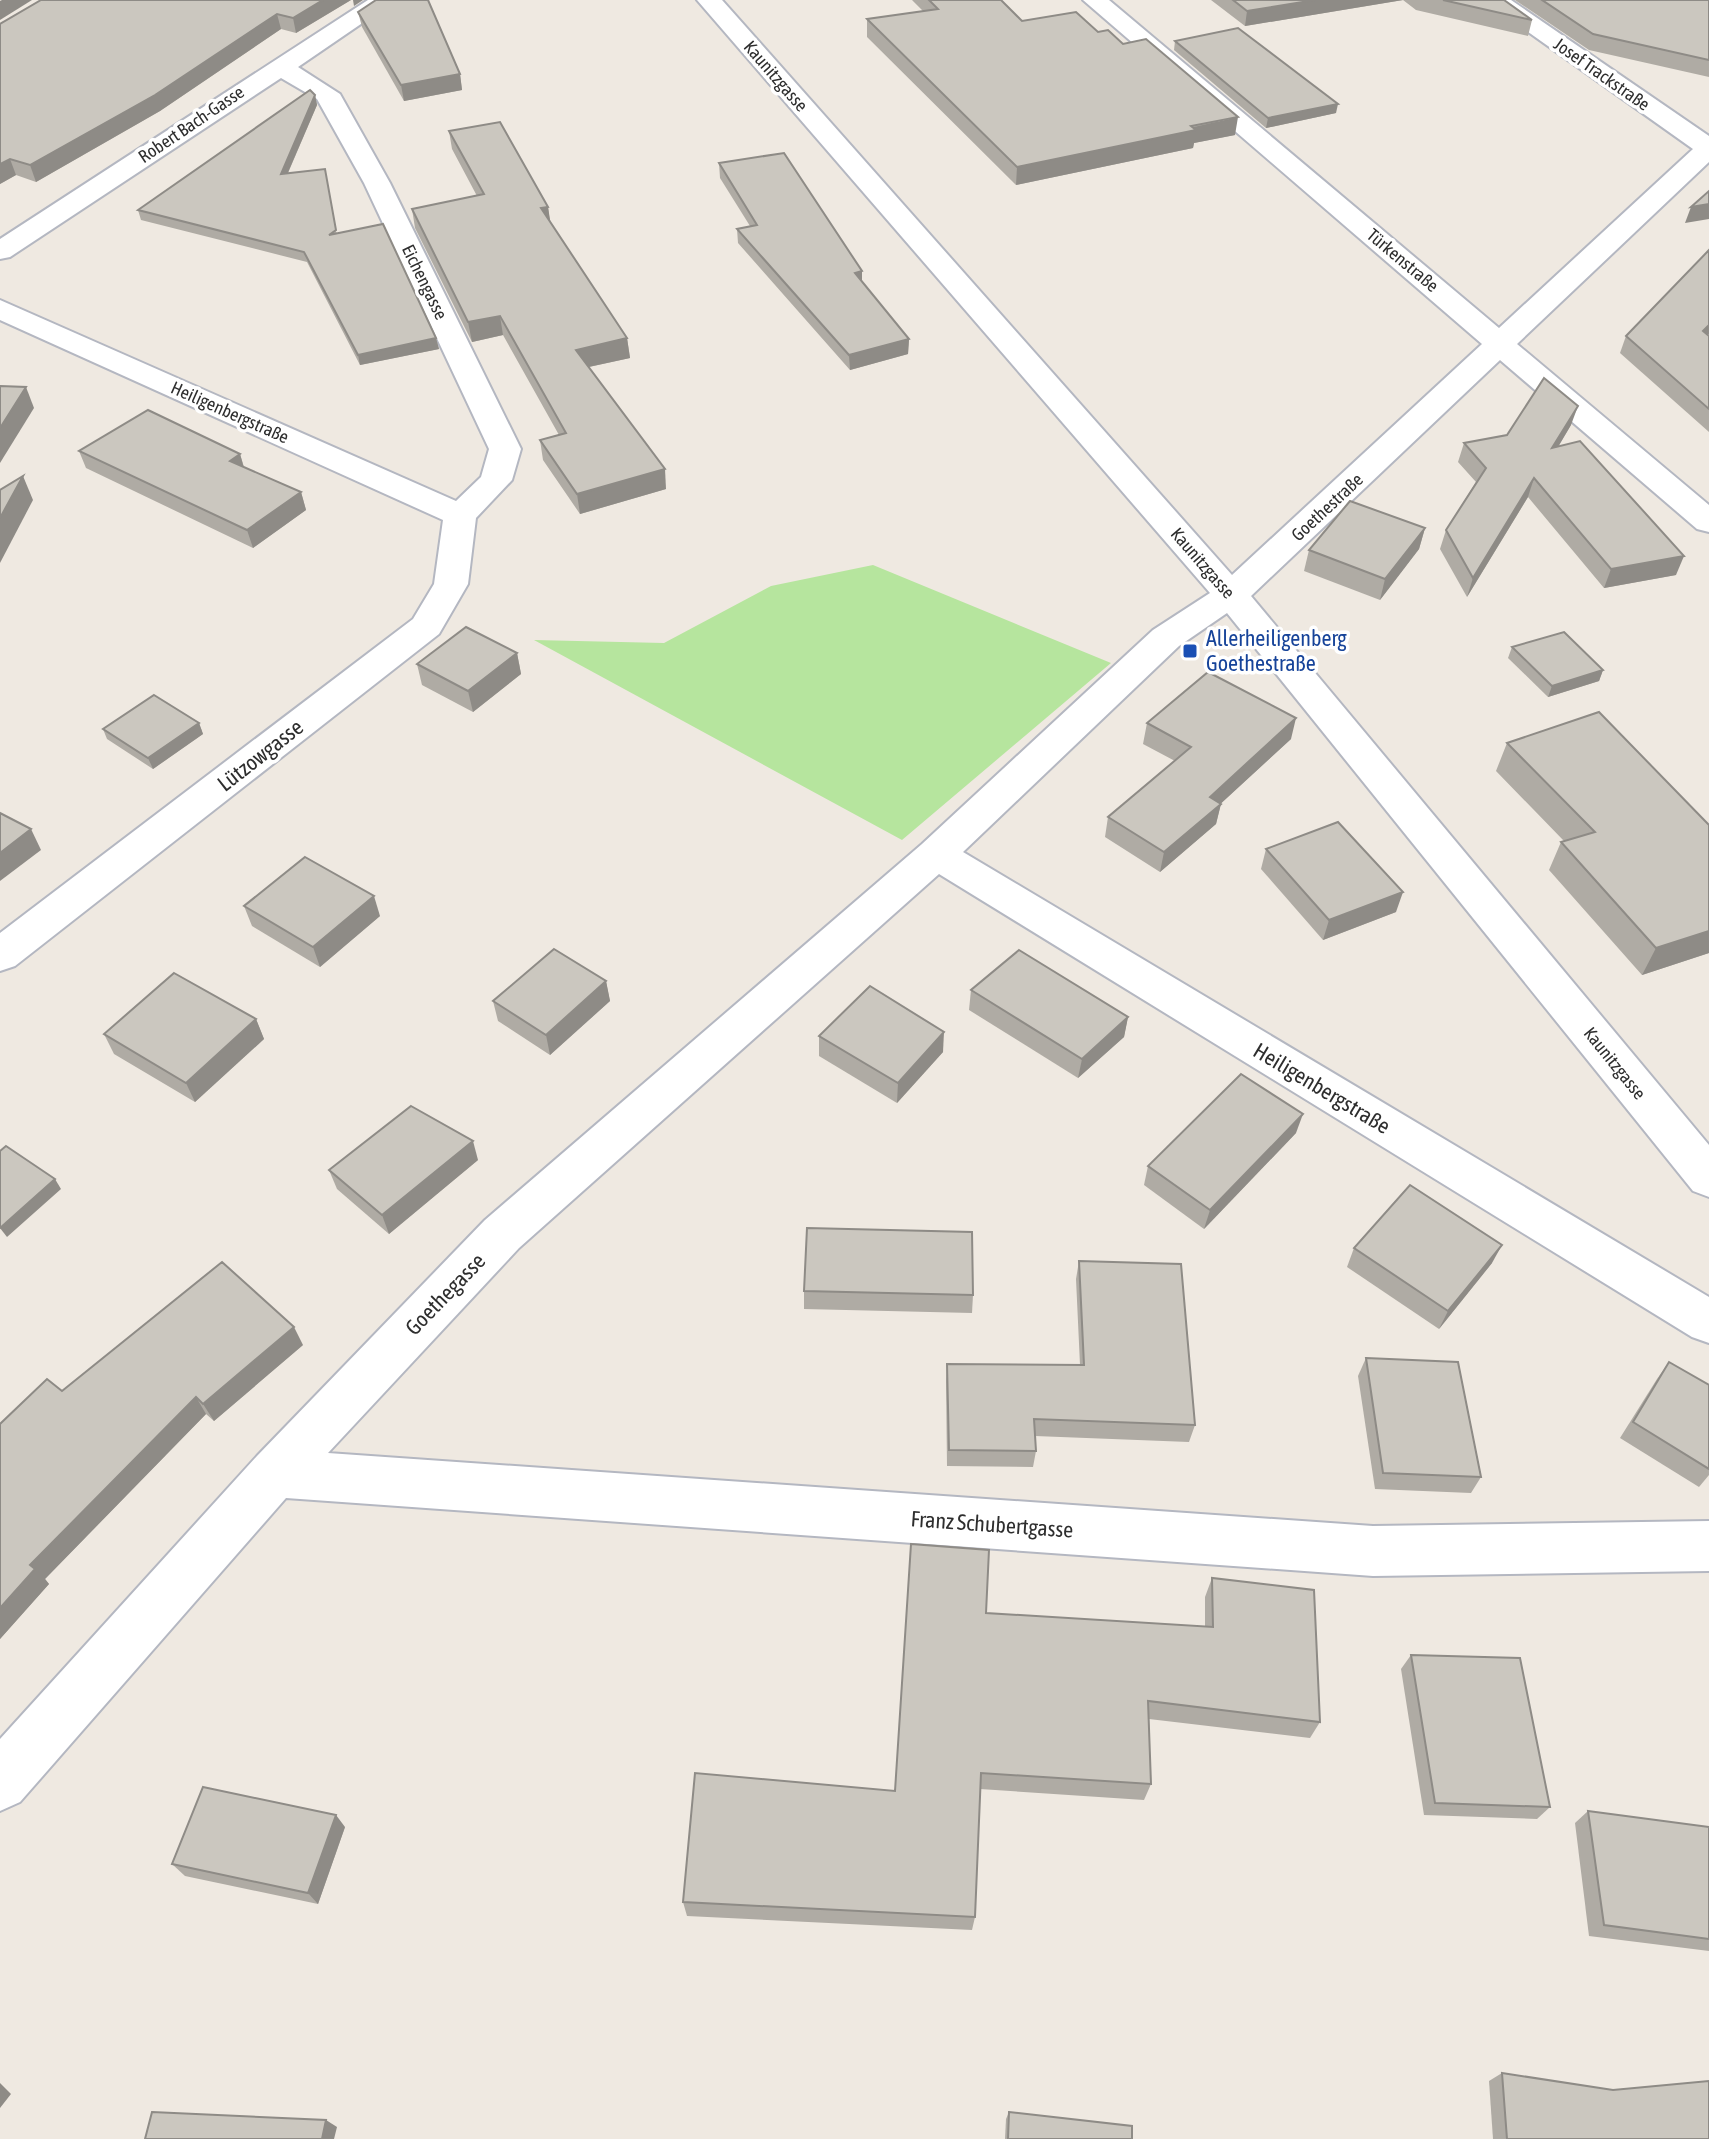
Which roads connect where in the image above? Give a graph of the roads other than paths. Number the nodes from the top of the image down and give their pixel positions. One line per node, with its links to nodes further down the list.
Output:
1 (384, 0): 5 (street, Robert Bach-Gasse)
2 (709, 0): 12 (street, Kaunitzgasse)
3 (1095, 0): 9 (street, Türkenstraße)
4 (1495, 0): 6 (street, Josef Trackstraße)
5 (278, 66): 7 (street, Robert Bach-Gasse); 10 (street, Eichengasse)
6 (1709, 148): 9 (street, Goethestraße)
7 (0, 251)
8 (0, 309): 10 (street, Heiligenbergstraße)
9 (1503, 344): 11 (street, Türkenstraße); 12 (street, Goethestraße)
10 (460, 515): 14 (street, Lützowgasse)
11 (1709, 522)
12 (1231, 595): 13 (street, Goethestraße); 15 (street, Kaunitzgasse)
13 (936, 854): 16 (street, Heiligenbergstraße); 17 (street, Goethegasse)
14 (0, 955)
15 (1709, 1178)
16 (1709, 1322)
17 (275, 1473): 18 (street, Franz Schubertgasse); 19 (street, Goethegasse)
18 (1709, 1546)
19 (0, 1782)

